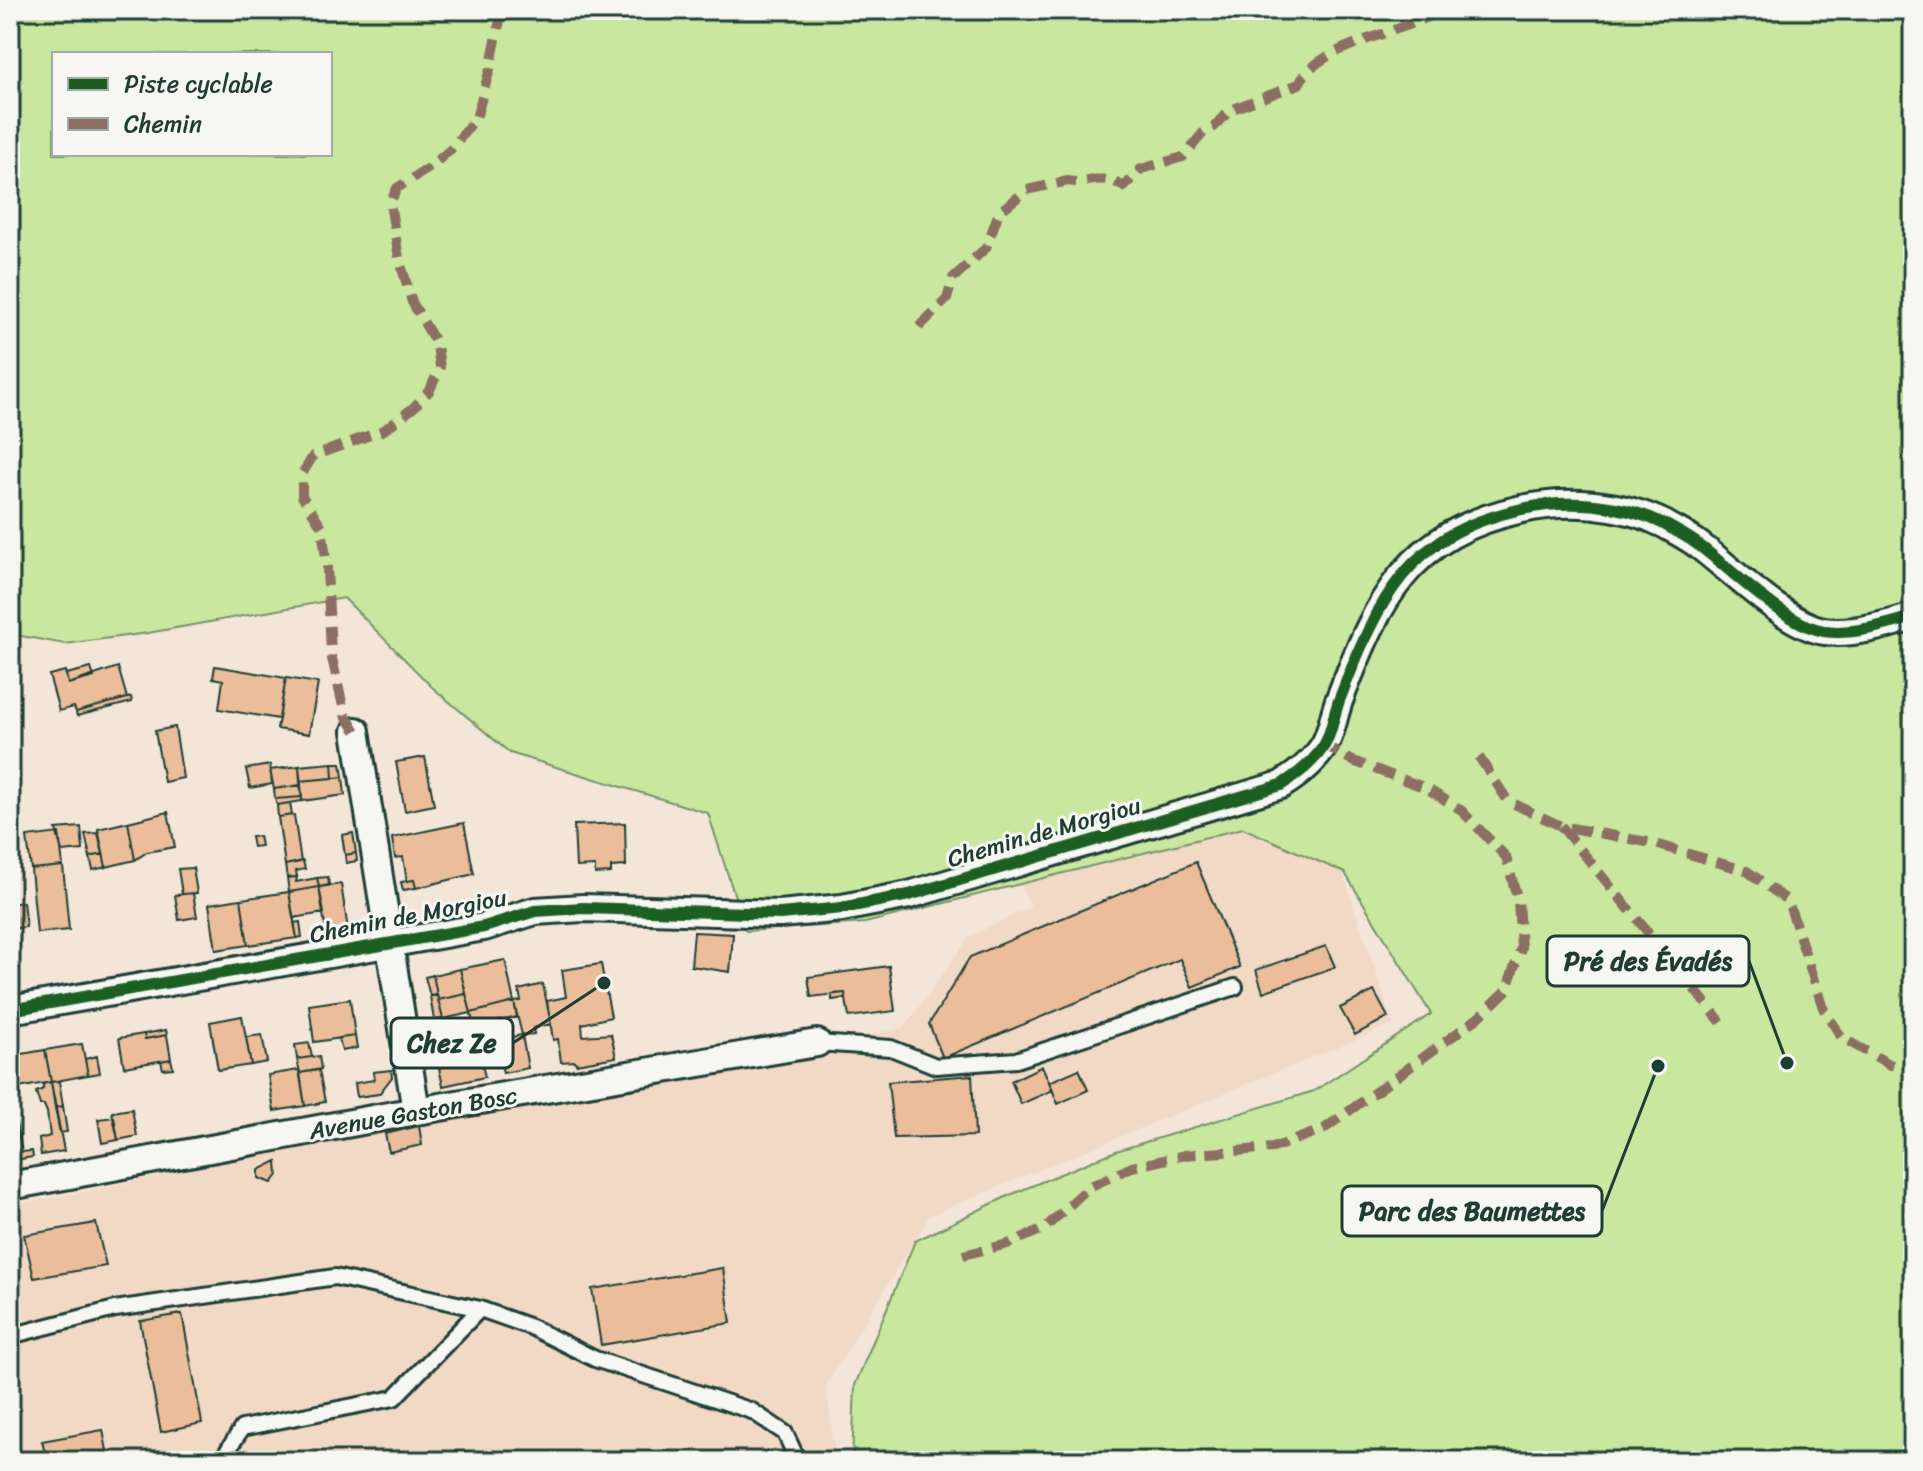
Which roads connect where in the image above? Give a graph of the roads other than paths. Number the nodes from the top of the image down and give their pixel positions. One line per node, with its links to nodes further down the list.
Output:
1 (1913, 617): 3 (street, Chemin de Morgiou)
2 (356, 731): 3 (street)
3 (389, 944): 5 (street, Chemin de Morgiou); 7 (street)
4 (1235, 987): 6 (lane)
5 (10, 1010)
6 (817, 1043): 7 (street, Avenue Gaston Bosc)
7 (416, 1111): 8 (street, Avenue Gaston Bosc)
8 (10, 1186)
9 (480, 1309): 10 (lane); 11 (lane); 12 (lane)
10 (10, 1336)
11 (221, 1461)
12 (798, 1461)

